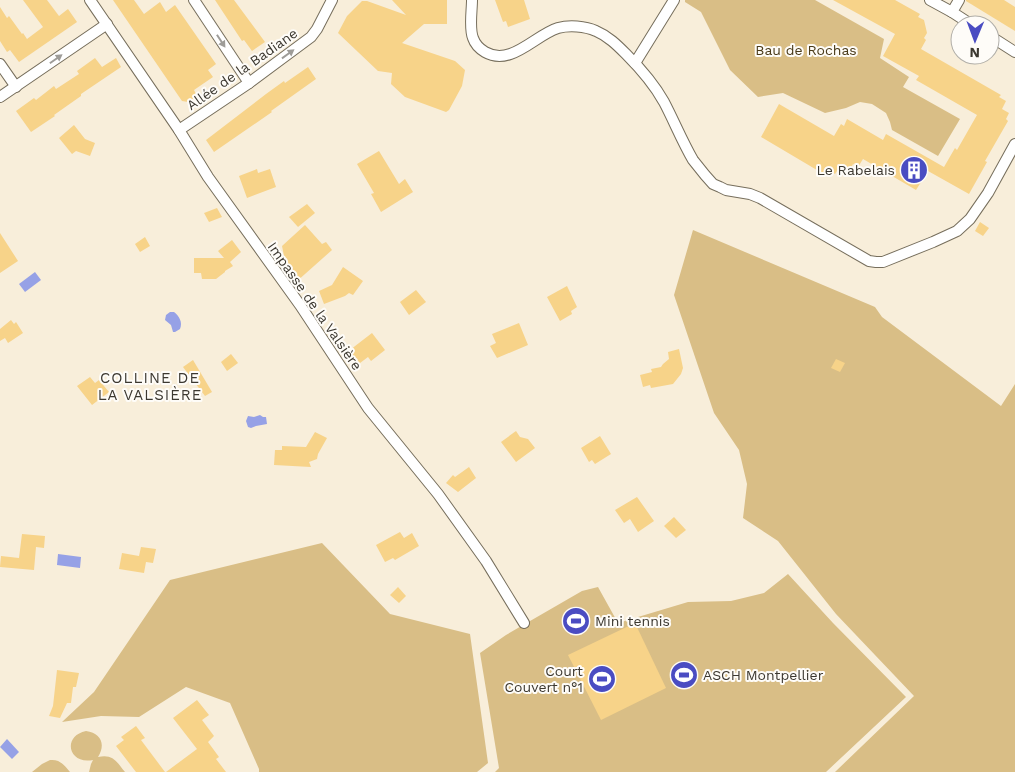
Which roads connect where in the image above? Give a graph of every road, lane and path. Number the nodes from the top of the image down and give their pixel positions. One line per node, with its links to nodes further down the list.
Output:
1 (90, 0): 10 (street, Impasse de la Valsière)
2 (194, 0): 15 (street, one-way to 15)
3 (332, 0): 15 (street, Allée de la Badiane, one-way to 3)
4 (472, 0): 13 (street)
5 (674, 0): 13 (street)
6 (930, 0): 8 (street)
7 (959, 0): 8 (street)
8 (952, 12): 9 (street)
9 (957, 15)
10 (107, 24): 16 (street, one-way to 10); 18 (street, Impasse de la Valsière)
11 (1000, 42): 12 (street)
12 (1015, 52)
13 (635, 63): 19 (street)
14 (0, 64): 16 (street)
15 (249, 83): 18 (street, Allée de la Badiane)
16 (16, 87): 17 (street)
17 (0, 98)
18 (179, 130): 20 (street, Impasse de la Valsière)
19 (1015, 144)
20 (524, 623)

